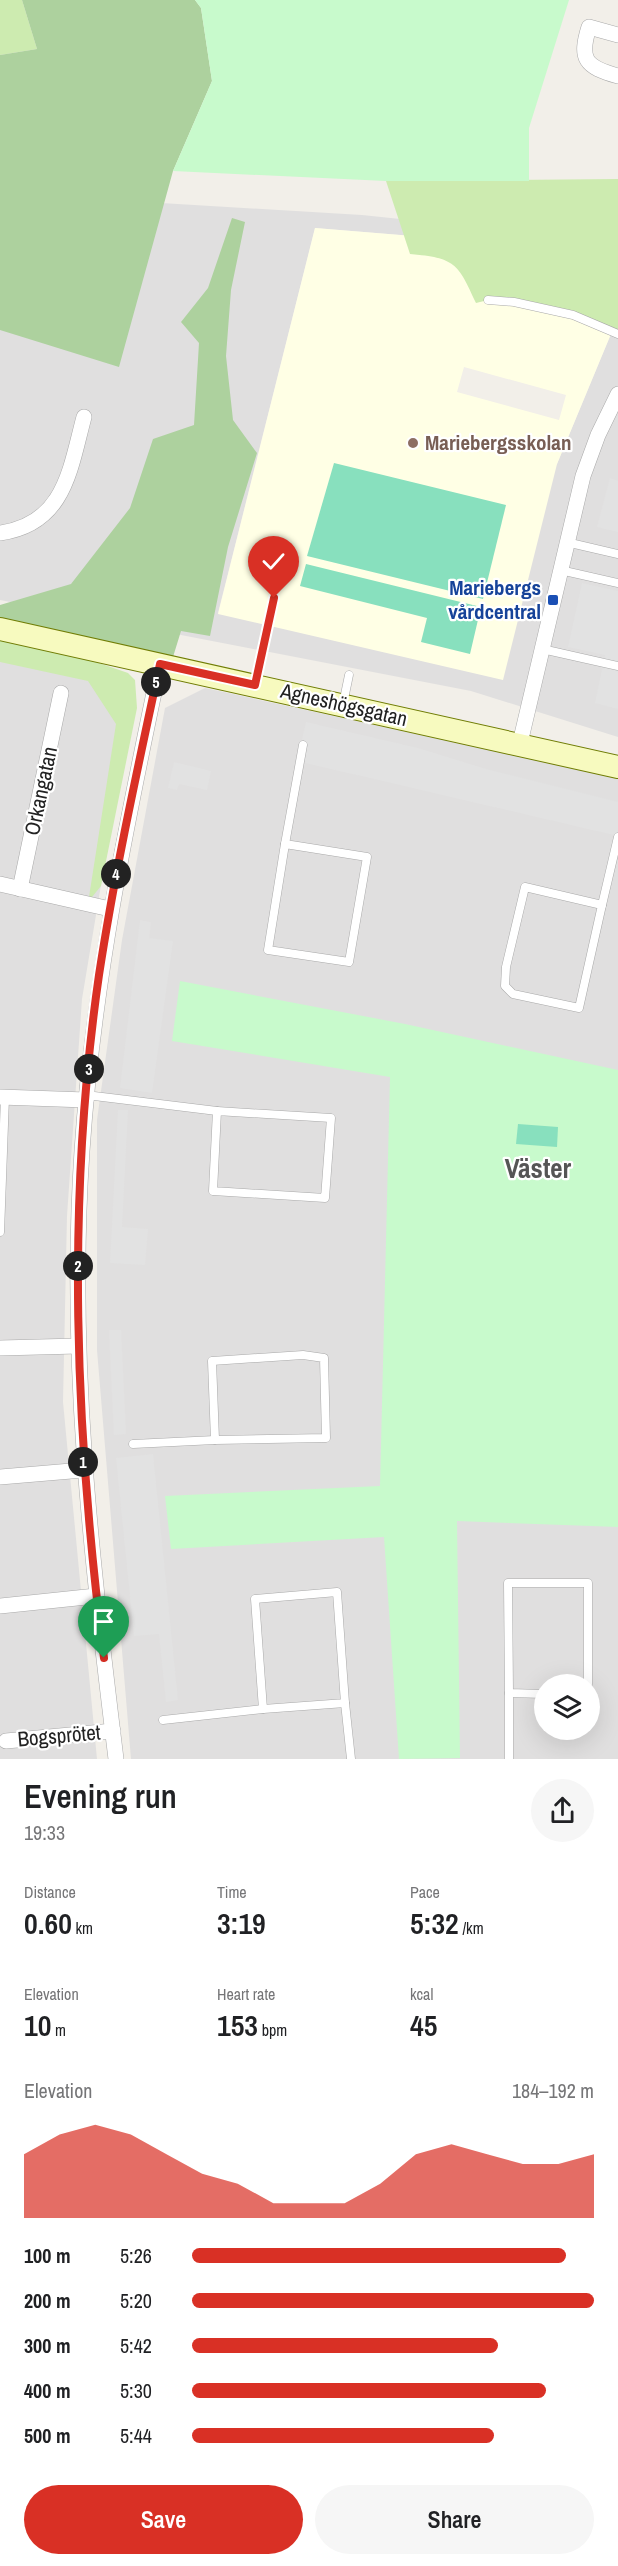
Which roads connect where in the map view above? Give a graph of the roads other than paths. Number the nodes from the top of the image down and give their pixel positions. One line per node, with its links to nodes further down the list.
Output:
1 (618, 35): 2 (street)
2 (618, 76)
3 (488, 300): 4 (lane)
4 (618, 334)
5 (618, 394): 8 (street)
6 (84, 417): 7 (street)
7 (0, 533)
8 (566, 542): 9 (lane); 10 (street)
9 (618, 554)
10 (560, 570): 11 (lane); 14 (street)
11 (618, 583)
12 (274, 598): 18 (lane)
13 (0, 629): 15 (street, Agneshögsgatan)
14 (542, 649): 16 (lane); 21 (street)
15 (160, 664): 18 (street, Agneshögsgatan); 29 (street)
16 (618, 666)
17 (349, 675): 20 (lane)
18 (255, 685): 20 (street, Agneshögsgatan)
19 (61, 693): 27 (street, Orkangatan)
20 (343, 705): 21 (street, Agneshögsgatan)
21 (520, 743): 23 (street, Agneshögsgatan)
22 (303, 745): 25 (lane)
23 (618, 767)
24 (618, 837): 28 (lane)
25 (285, 844): 25 (lane)
26 (0, 885): 27 (street)
27 (20, 889): 29 (street)
28 (602, 905): 28 (lane)
29 (110, 909): 31 (street)
30 (2, 1097): 31 (street); 33 (lane)
31 (86, 1098): 32 (lane); 34 (street)
32 (217, 1111): 32 (lane)
33 (0, 1232)
34 (78, 1346): 35 (street); 38 (street)
35 (0, 1348)
36 (215, 1440): 36 (lane); 37 (lane)
37 (133, 1444)
38 (83, 1470): 39 (street); 40 (street)
39 (0, 1477)
40 (96, 1596): 41 (street); 48 (street)
41 (0, 1606)
42 (588, 1674): 43 (lane)
43 (509, 1693): 44 (lane); 52 (lane)
44 (534, 1694)
45 (345, 1703): 46 (lane); 46 (lane); 51 (lane)
46 (264, 1709): 47 (lane)
47 (163, 1720)
48 (113, 1731): 49 (street, Bogsprötet); 50 (street)
49 (6, 1741)
50 (116, 1759)
51 (351, 1759)
52 (509, 1759)

